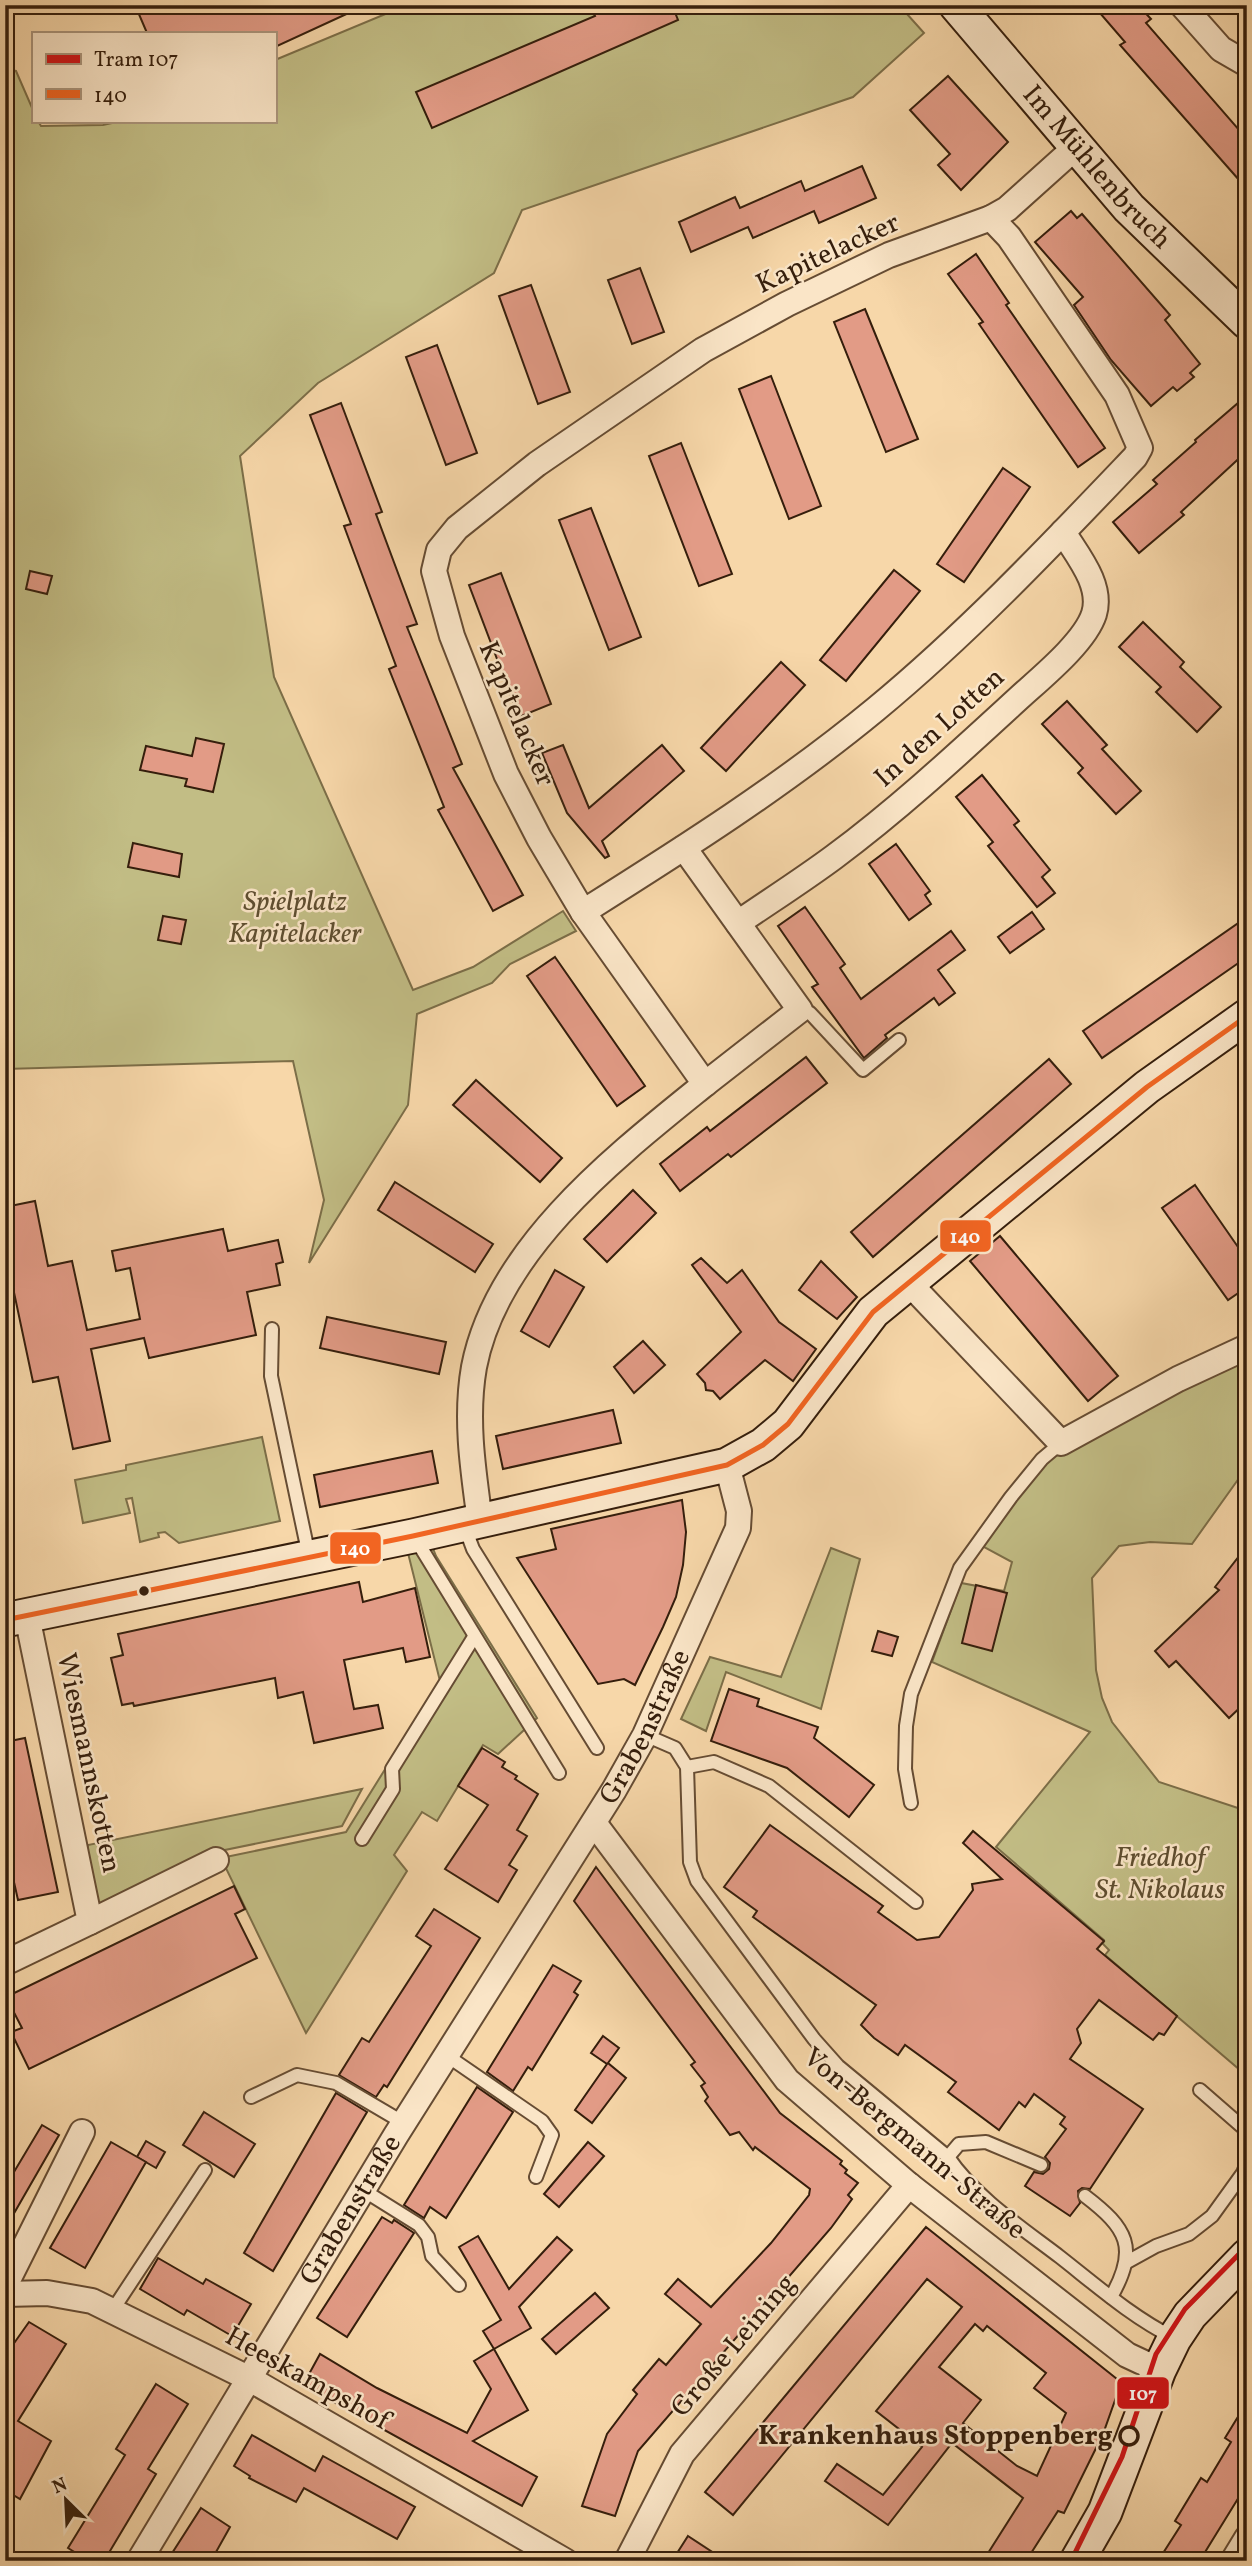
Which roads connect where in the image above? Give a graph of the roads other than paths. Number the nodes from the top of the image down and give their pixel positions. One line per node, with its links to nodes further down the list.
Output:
1 (956, 5): 4 (street, Im Mühlenbruch)
2 (1182, 5): 3 (street)
3 (1247, 64)
4 (1076, 147): 5 (street, Kapitelacker); 6 (street, Im Mühlenbruch)
5 (991, 218): 7 (street, In den Lotten); 9 (street, Kapitelacker)
6 (1247, 322)
7 (1063, 532): 8 (street, In den Lotten); 10 (street, In den Lotten)
8 (684, 848): 9 (street, In den Lotten); 10 (street)
9 (583, 912): 14 (street, Kapitelacker)
10 (738, 923): 11 (street)
11 (800, 1010): 13 (lane); 14 (street)
12 (1247, 1016): 15 (street)
13 (899, 1040)
14 (705, 1084): 20 (street)
15 (908, 1282): 18 (street); 19 (street)
16 (271, 1329): 22 (lane)
17 (1247, 1347): 18 (street)
18 (1061, 1443): 29 (lane)
19 (727, 1465): 20 (street); 25 (street, Grabenstraße)
20 (472, 1523): 21 (street); 26 (lane)
21 (413, 1536): 22 (street); 24 (lane)
22 (309, 1557): 23 (street)
23 (16, 1618): 34 (street, Wiesmannskotten)
24 (474, 1637): 28 (lane); 31 (lane)
25 (645, 1735): 27 (lane); 30 (street, Grabenstraße)
26 (597, 1748)
27 (687, 1766): 33 (lane); 42 (lane)
28 (559, 1773)
29 (911, 1803)
30 (594, 1822): 36 (street, Grabenstraße); 47 (street, Von-Bergmann-Straße)
31 (362, 1839)
32 (216, 1860): 34 (street, Wiesmannskotten)
33 (916, 1902)
34 (90, 1922): 35 (street, Wiesmannskotten)
35 (5, 1963)
36 (446, 2055): 39 (street, Grabenstraße); 46 (lane)
37 (1200, 2090): 41 (lane)
38 (251, 2097): 39 (lane)
39 (404, 2123): 48 (street, Grabenstraße)
40 (82, 2132): 53 (street)
41 (1247, 2132)
42 (948, 2157): 44 (lane); 55 (lane)
43 (1247, 2163): 51 (lane)
44 (1041, 2165)
45 (205, 2170): 56 (lane)
46 (536, 2177)
47 (909, 2185): 58 (street, Von-Bergmann-Straße); 63 (street, Große Leining)
48 (363, 2190): 52 (lane); 59 (street, Grabenstraße)
49 (1085, 2196): 51 (lane)
50 (1247, 2256): 57 (street)
51 (1127, 2262): 55 (lane)
52 (459, 2285)
53 (5, 2286)
54 (5, 2294): 56 (street, Heeskampshof)
55 (1111, 2297): 57 (lane)
56 (111, 2311): 59 (street, Heeskampshof)
57 (1174, 2339): 58 (street)
58 (1159, 2370): 64 (street)
59 (248, 2378): 61 (street, Grabenstraße); 62 (street, Heeskampshof)
60 (1247, 2538): 65 (street)
61 (139, 2561)
62 (565, 2561)
63 (627, 2561)
64 (1077, 2561)
65 (1233, 2561)

